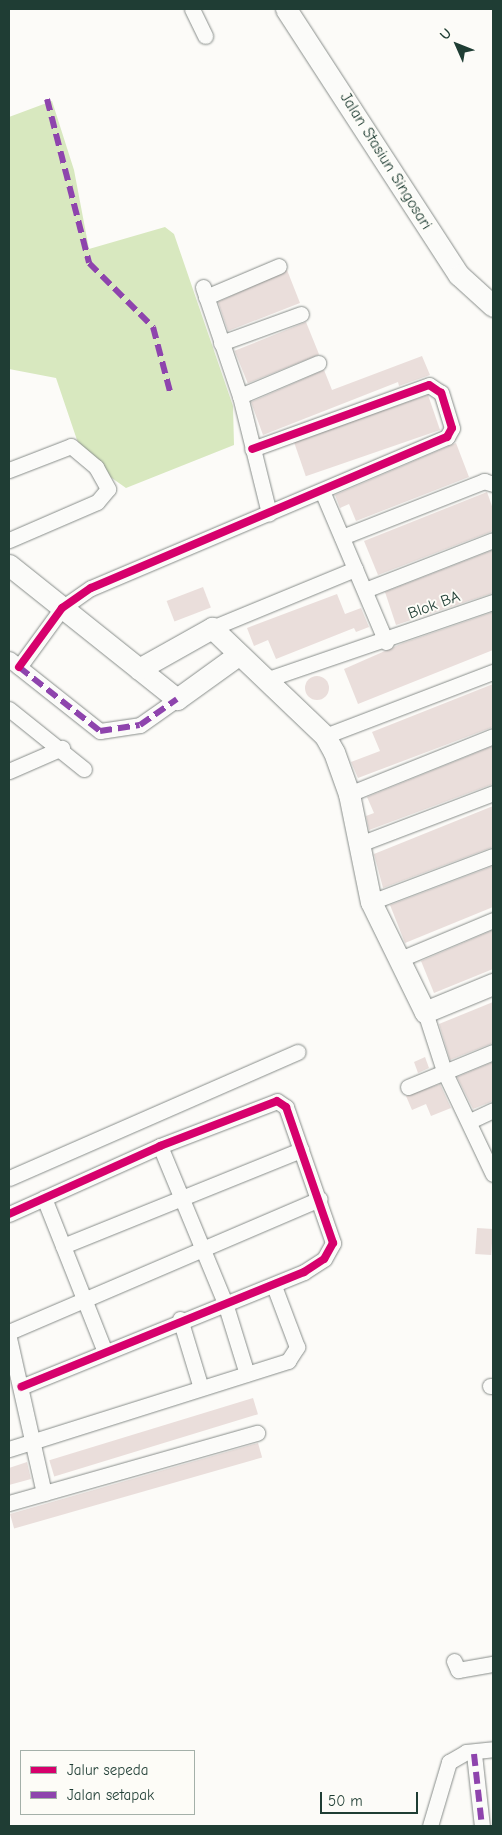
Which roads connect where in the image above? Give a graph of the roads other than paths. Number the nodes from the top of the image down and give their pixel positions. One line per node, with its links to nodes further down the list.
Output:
1 (192, 9): 3 (street)
2 (286, 9): 5 (street, Jalan Stasiun Singosari)
3 (205, 36)
4 (279, 266): 7 (street)
5 (493, 306)
6 (301, 314): 7 (street)
7 (221, 343): 9 (street)
8 (318, 363): 9 (street)
9 (240, 396): 10 (street)
10 (252, 449): 13 (street); 14 (street)
11 (9, 470): 16 (street)
12 (493, 484): 15 (street)
13 (322, 491): 14 (street); 15 (street)
14 (269, 513): 22 (street)
15 (342, 537): 19 (street)
16 (9, 540)
17 (493, 540): 20 (street)
18 (9, 565): 22 (street)
19 (355, 569): 20 (street); 23 (street)
20 (365, 590): 24 (street)
21 (493, 602): 24 (street, Blok BA)
22 (62, 608): 26 (street); 27 (street)
23 (212, 628): 25 (street); 27 (street)
24 (386, 642): 29 (street, Blok BA)
25 (238, 654): 29 (street); 30 (street)
26 (14, 663): 30 (street)
27 (138, 669): 30 (street)
28 (493, 672): 32 (street)
29 (268, 679): 32 (street)
30 (176, 699)
31 (9, 709): 34 (street)
32 (325, 736): 38 (street)
33 (493, 736): 38 (street)
34 (62, 748): 35 (street); 36 (street)
35 (84, 769)
36 (9, 771)
37 (493, 793): 39 (street)
38 (349, 794): 39 (street)
39 (356, 845): 41 (street)
40 (493, 856): 41 (street)
41 (371, 902): 43 (street)
42 (493, 920): 43 (street)
43 (398, 960): 45 (street)
44 (493, 984): 45 (street)
45 (425, 1012): 48 (street)
46 (298, 1052): 55 (street)
47 (493, 1052): 48 (street)
48 (444, 1071): 49 (street); 51 (street)
49 (408, 1087)
50 (493, 1110): 51 (street)
51 (472, 1120): 54 (street)
52 (160, 1146): 53 (street); 56 (street); 58 (street)
53 (301, 1150): 57 (street); 58 (street)
54 (493, 1174)
55 (9, 1178)
56 (44, 1198): 59 (street); 60 (street)
57 (320, 1200): 61 (street); 62 (street)
58 (180, 1201): 60 (street); 61 (street)
59 (9, 1214)
60 (64, 1246): 63 (street)
61 (203, 1250): 63 (street); 64 (street)
62 (274, 1286): 64 (street); 69 (street)
63 (83, 1298): 66 (street); 68 (street)
64 (225, 1303): 65 (street); 69 (street)
65 (180, 1320): 68 (street); 71 (street)
66 (9, 1332)
67 (9, 1338): 70 (street)
68 (105, 1352): 70 (street)
69 (247, 1374): 71 (street)
70 (16, 1379): 73 (street)
71 (201, 1388): 73 (street)
72 (257, 1433): 75 (street)
73 (33, 1442): 74 (street); 75 (street)
74 (9, 1449)
75 (44, 1493): 76 (street)
76 (9, 1503)
77 (454, 1661): 78 (street)
78 (493, 1664)
79 (493, 1750): 80 (street)
80 (474, 1754): 81 (street); 82 (street)
81 (430, 1826)
82 (482, 1826)

